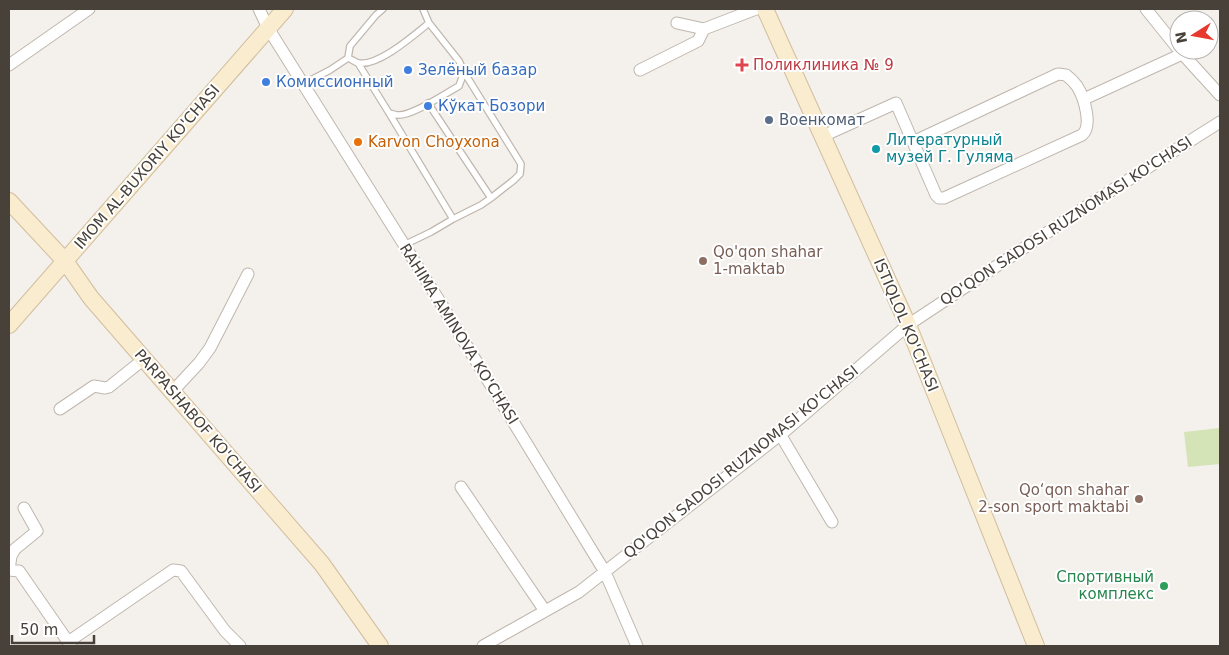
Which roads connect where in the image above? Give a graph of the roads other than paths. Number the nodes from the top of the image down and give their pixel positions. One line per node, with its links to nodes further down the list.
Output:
1 (89, 9): 18 (street)
2 (260, 9): 11 (street, RAHIMA AMINOVA KO'CHASI)
3 (285, 9): 11 (main road, IMOM AL-BUXORIY KO'CHASI)
4 (383, 9): 15 (lane)
5 (422, 9): 9 (lane)
6 (756, 9): 12 (street)
7 (765, 9): 27 (main road, ISTIQLOL KO'CHASI)
8 (1146, 9): 13 (street)
9 (429, 23): 17 (lane); 20 (lane)
10 (677, 23): 12 (street)
11 (268, 28): 21 (street, RAHIMA AMINOVA KO'CHASI); 33 (main road, IMOM AL-BUXORIY KO'CHASI)
12 (704, 29): 19 (street)
13 (1169, 37)
14 (1169, 56): 23 (street)
15 (348, 58): 17 (lane); 21 (lane)
16 (1188, 60): 22 (street)
17 (358, 63): 25 (lane)
18 (9, 65)
19 (640, 70)
20 (464, 72): 24 (lane); 29 (lane)
21 (303, 84): 32 (street, RAHIMA AMINOVA KO'CHASI)
22 (1220, 94)
23 (1084, 99): 28 (street); 28 (street)
24 (428, 103): 25 (lane); 29 (lane)
25 (389, 113): 31 (lane)
26 (1220, 122): 36 (street, QO'QON SADOSI RUZNOMASI KO'CHASI)
27 (823, 136): 28 (street); 36 (main road, ISTIQLOL KO'CHASI)
28 (913, 142)
29 (491, 198): 31 (lane)
30 (9, 201): 33 (main road, PARPASHABOF KO'CHASI)
31 (453, 219): 32 (lane)
32 (404, 245): 45 (street, RAHIMA AMINOVA KO'CHASI)
33 (65, 261): 35 (main road, IMOM AL-BUXORIY KO'CHASI); 37 (main road, PARPASHABOF KO'CHASI)
34 (248, 274): 38 (street)
35 (9, 325)
36 (908, 325): 40 (street, QO'QON SADOSI RUZNOMASI KO'CHASI); 52 (main road, ISTIQLOL KO'CHASI)
37 (144, 360): 38 (main road, PARPASHABOF KO'CHASI); 39 (street)
38 (172, 392): 49 (main road, PARPASHABOF KO'CHASI)
39 (60, 409)
40 (780, 434): 43 (street); 45 (street, QO'QON SADOSI RUZNOMASI KO'CHASI)
41 (460, 487): 46 (street)
42 (24, 508): 44 (street)
43 (832, 522)
44 (9, 570): 47 (street)
45 (605, 572): 46 (street, QO'QON SADOSI RUZNOMASI KO'CHASI); 51 (street, RAHIMA AMINOVA KO'CHASI)
46 (546, 611): 50 (street, QO'QON SADOSI RUZNOMASI KO'CHASI)
47 (70, 644): 48 (street)
48 (240, 646)
49 (380, 646)
50 (482, 646)
51 (637, 646)
52 (1036, 646)

